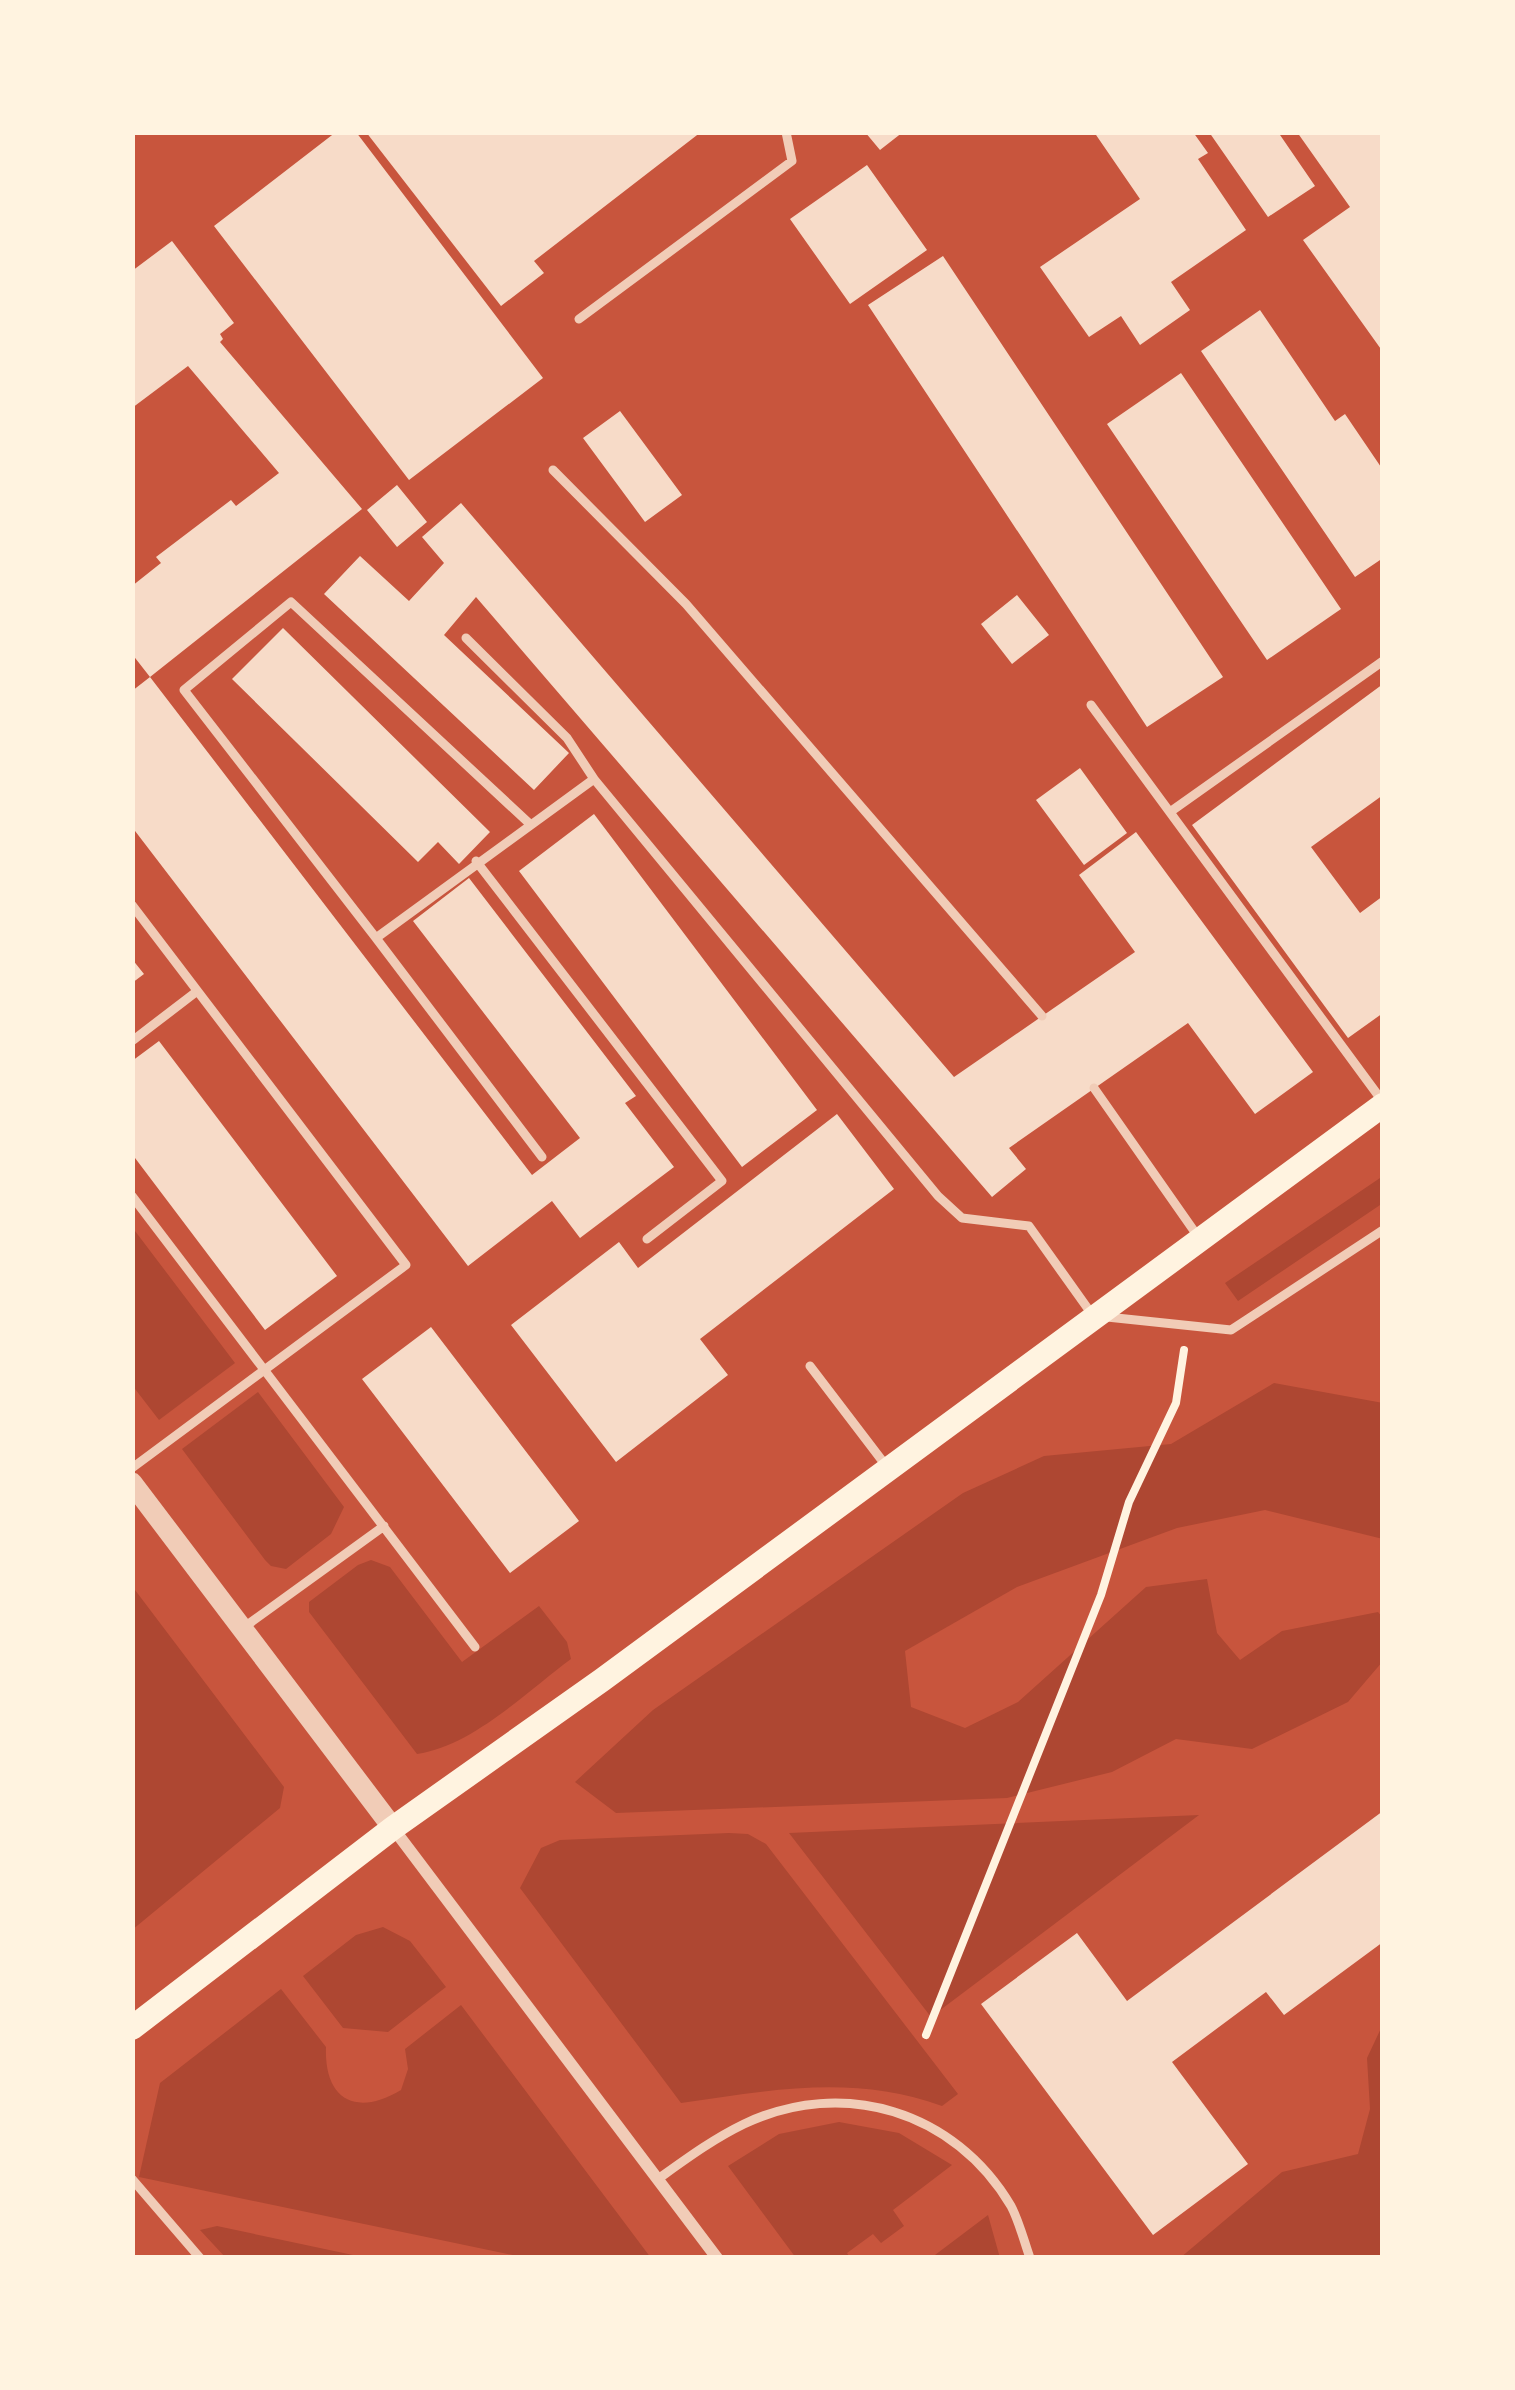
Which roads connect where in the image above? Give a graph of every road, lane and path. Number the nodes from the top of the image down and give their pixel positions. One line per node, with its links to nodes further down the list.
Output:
1 (786, 132): 2 (lane)
2 (579, 319)
3 (553, 470): 14 (lane)
4 (466, 638): 7 (lane)
5 (1383, 661): 8 (lane)
6 (1091, 705): 8 (lane)
7 (594, 778): 9 (lane); 23 (lane)
8 (1170, 812): 17 (lane)
9 (531, 825): 10 (lane); 12 (lane)
10 (476, 861): 12 (lane); 22 (lane)
11 (132, 905): 13 (lane)
12 (376, 938): 18 (lane)
13 (196, 992): 15 (lane); 26 (lane)
14 (1042, 1016)
15 (132, 1041)
16 (1094, 1088): 21 (lane)
17 (1383, 1103): 21 (main road)
18 (542, 1157)
19 (132, 1196): 26 (lane)
20 (1383, 1229): 24 (lane)
21 (1199, 1238): 23 (main road)
22 (647, 1239)
23 (1093, 1315): 24 (lane); 28 (main road)
24 (1187, 1325): 35 (path)
25 (810, 1366): 28 (lane)
26 (265, 1370): 27 (lane); 30 (lane)
27 (132, 1468)
28 (888, 1468): 33 (main road)
29 (132, 1483): 31 (street)
30 (384, 1526): 31 (lane); 32 (lane)
31 (242, 1629): 33 (street)
32 (475, 1647)
33 (393, 1828): 34 (main road); 37 (street)
34 (132, 2028)
35 (926, 2036)
36 (132, 2179): 38 (lane)
37 (658, 2179): 39 (street); 40 (lane)
38 (200, 2258)
39 (717, 2258)
40 (1030, 2258)

